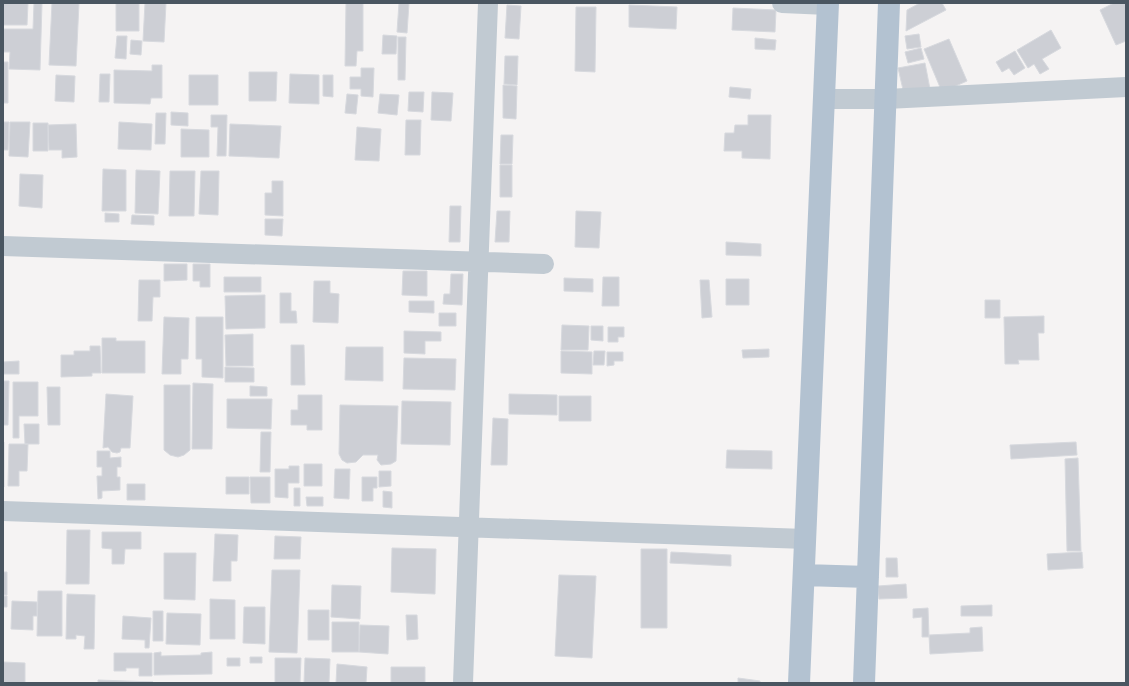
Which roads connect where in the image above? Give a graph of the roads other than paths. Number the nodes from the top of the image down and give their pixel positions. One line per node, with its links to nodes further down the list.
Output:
1 (488, 3): 9 (street)
2 (782, 3): 4 (street)
3 (889, 3): 7 (main road)
4 (828, 4): 6 (main road)
5 (1126, 87): 7 (street)
6 (824, 99): 7 (street); 13 (main road)
7 (886, 99): 15 (main road)
8 (3, 246): 9 (street)
9 (478, 262): 10 (street); 12 (street)
10 (544, 264)
11 (3, 512): 12 (street)
12 (469, 528): 13 (street); 16 (street)
13 (806, 539): 14 (main road)
14 (804, 575): 15 (main road); 17 (main road)
15 (868, 577): 18 (main road)
16 (463, 683)
17 (799, 683)
18 (864, 683)

